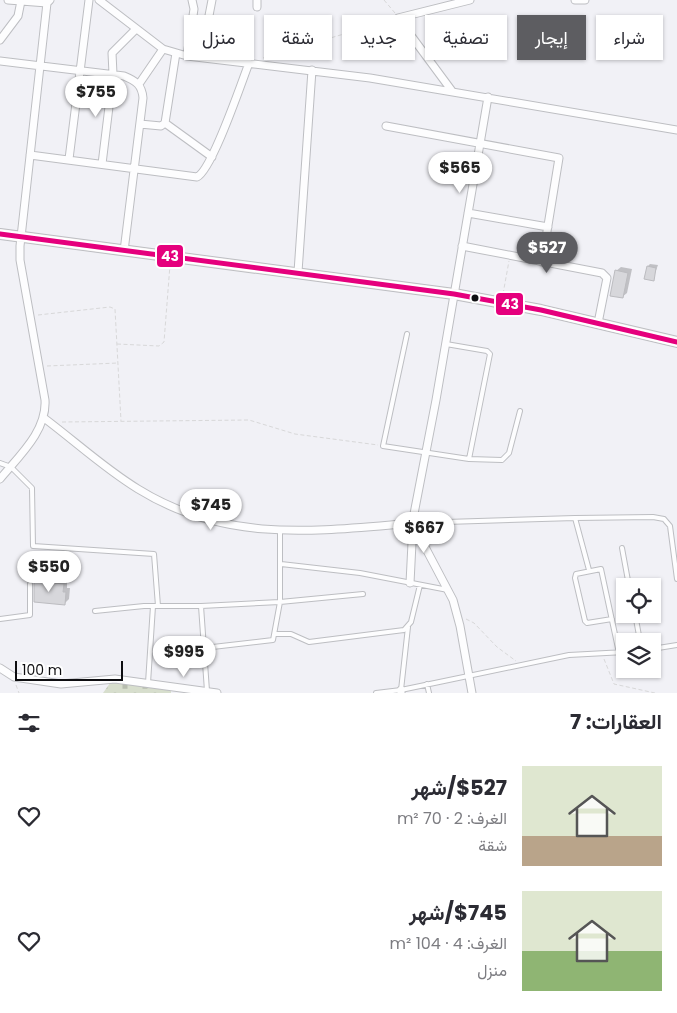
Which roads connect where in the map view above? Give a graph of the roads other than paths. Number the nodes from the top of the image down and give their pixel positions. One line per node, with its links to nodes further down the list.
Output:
1 (8, 0): 9 (street)
2 (89, 0): 23 (street)
3 (99, 0): 13 (street)
4 (192, 0): 11 (street)
5 (212, 0): 12 (street)
6 (470, 0): 26 (street)
7 (574, 0): 8 (street)
8 (585, 0)
9 (21, 1): 10 (street); 14 (street)
10 (49, 2): 21 (street)
11 (193, 15)
12 (209, 15)
13 (136, 29): 15 (street); 24 (street)
14 (0, 40)
15 (163, 49): 16 (street); 25 (street)
16 (176, 53): 17 (street); 28 (street)
17 (184, 55)
18 (225, 60): 20 (street)
19 (0, 61): 21 (street)
20 (249, 63): 22 (street); 34 (street)
21 (41, 64): 23 (street); 33 (street)
22 (312, 70): 26 (street); 45 (street)
23 (80, 71): 24 (street); 35 (street)
24 (112, 74): 25 (street); 36 (street)
25 (138, 84): 29 (street)
26 (452, 91): 27 (street)
27 (488, 97): 31 (street); 32 (street)
28 (165, 123): 29 (street); 34 (street)
29 (140, 124): 37 (street)
30 (386, 126): 32 (street)
31 (677, 130)
32 (480, 143): 38 (street); 39 (street)
33 (30, 155): 35 (street); 41 (street)
34 (212, 157): 37 (street)
35 (69, 159): 36 (street)
36 (102, 164): 37 (street)
37 (134, 170): 43 (street)
38 (468, 212): 39 (street); 42 (street)
39 (548, 227): 44 (street)
40 (0, 234): 41 (main road)
41 (20, 237): 43 (main road); 52 (street)
42 (462, 246): 44 (street); 46 (street)
43 (124, 251): 45 (main road)
44 (542, 262): 47 (street)
45 (298, 272): 46 (main road)
46 (454, 294): 47 (main road); 50 (street)
47 (598, 323): 49 (main road)
48 (407, 334): 53 (lane)
49 (677, 342)
50 (446, 344): 53 (street); 54 (lane)
51 (520, 411): 54 (lane)
52 (47, 420): 56 (street); 60 (street)
53 (426, 453): 54 (lane); 59 (street)
54 (469, 459)
55 (0, 463): 56 (lane)
56 (10, 467): 57 (street); 72 (lane)
57 (0, 479)
58 (575, 518): 59 (lane); 63 (lane); 65 (lane)
59 (413, 523): 60 (street); 66 (street); 69 (street)
60 (280, 532): 62 (lane)
61 (622, 548): 64 (lane)
62 (280, 564): 66 (lane); 71 (lane)
63 (589, 570): 76 (lane); 76 (lane)
64 (628, 578)
65 (677, 579)
66 (410, 583): 68 (lane)
67 (30, 584): 75 (lane)
68 (420, 585): 69 (lane); 77 (lane)
69 (449, 590): 85 (street)
70 (363, 594): 71 (lane)
71 (280, 602): 73 (lane); 78 (lane)
72 (155, 606): 73 (lane); 74 (lane); 86 (lane)
73 (201, 606): 81 (lane)
74 (95, 611)
75 (0, 618)
76 (612, 619): 79 (lane)
77 (408, 627): 78 (lane); 90 (lane)
78 (276, 634): 81 (lane)
79 (616, 642)
80 (677, 645): 82 (lane)
81 (204, 648): 88 (lane)
82 (661, 648)
83 (616, 653): 85 (lane)
84 (0, 668): 86 (street)
85 (470, 676): 87 (lane); 94 (street)
86 (148, 684): 88 (street)
87 (427, 684): 90 (lane); 93 (lane)
88 (207, 691): 91 (street)
89 (383, 692): 90 (lane); 92 (lane)
90 (401, 692)
91 (216, 693)
92 (376, 693)
93 (428, 693)
94 (472, 693)

